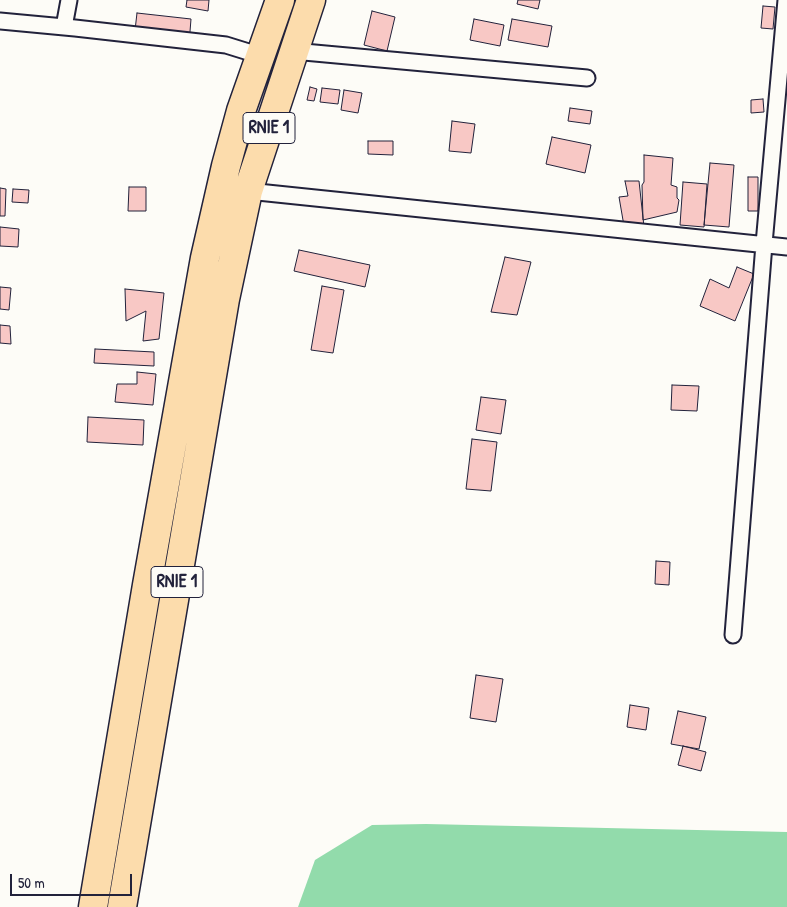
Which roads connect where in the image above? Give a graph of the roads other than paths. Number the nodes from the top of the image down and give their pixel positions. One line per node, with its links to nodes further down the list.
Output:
1 (68, 0): 7 (street)
2 (268, 0): 8 (highway)
3 (280, 0): 8 (highway, RNIE 1)
4 (311, 0): 9 (highway, RNIE 1)
5 (786, 0): 13 (street)
6 (0, 21): 7 (street)
7 (64, 27): 10 (street)
8 (269, 28): 10 (highway, RNIE 1)
9 (293, 51): 11 (street); 12 (highway, RNIE 1)
10 (260, 54): 16 (highway, RNIE 1)
11 (587, 78)
12 (248, 191): 13 (street); 17 (highway, RNIE 1)
13 (764, 244): 14 (street); 15 (street)
14 (787, 247)
15 (733, 635)
16 (93, 907)
17 (122, 907)

